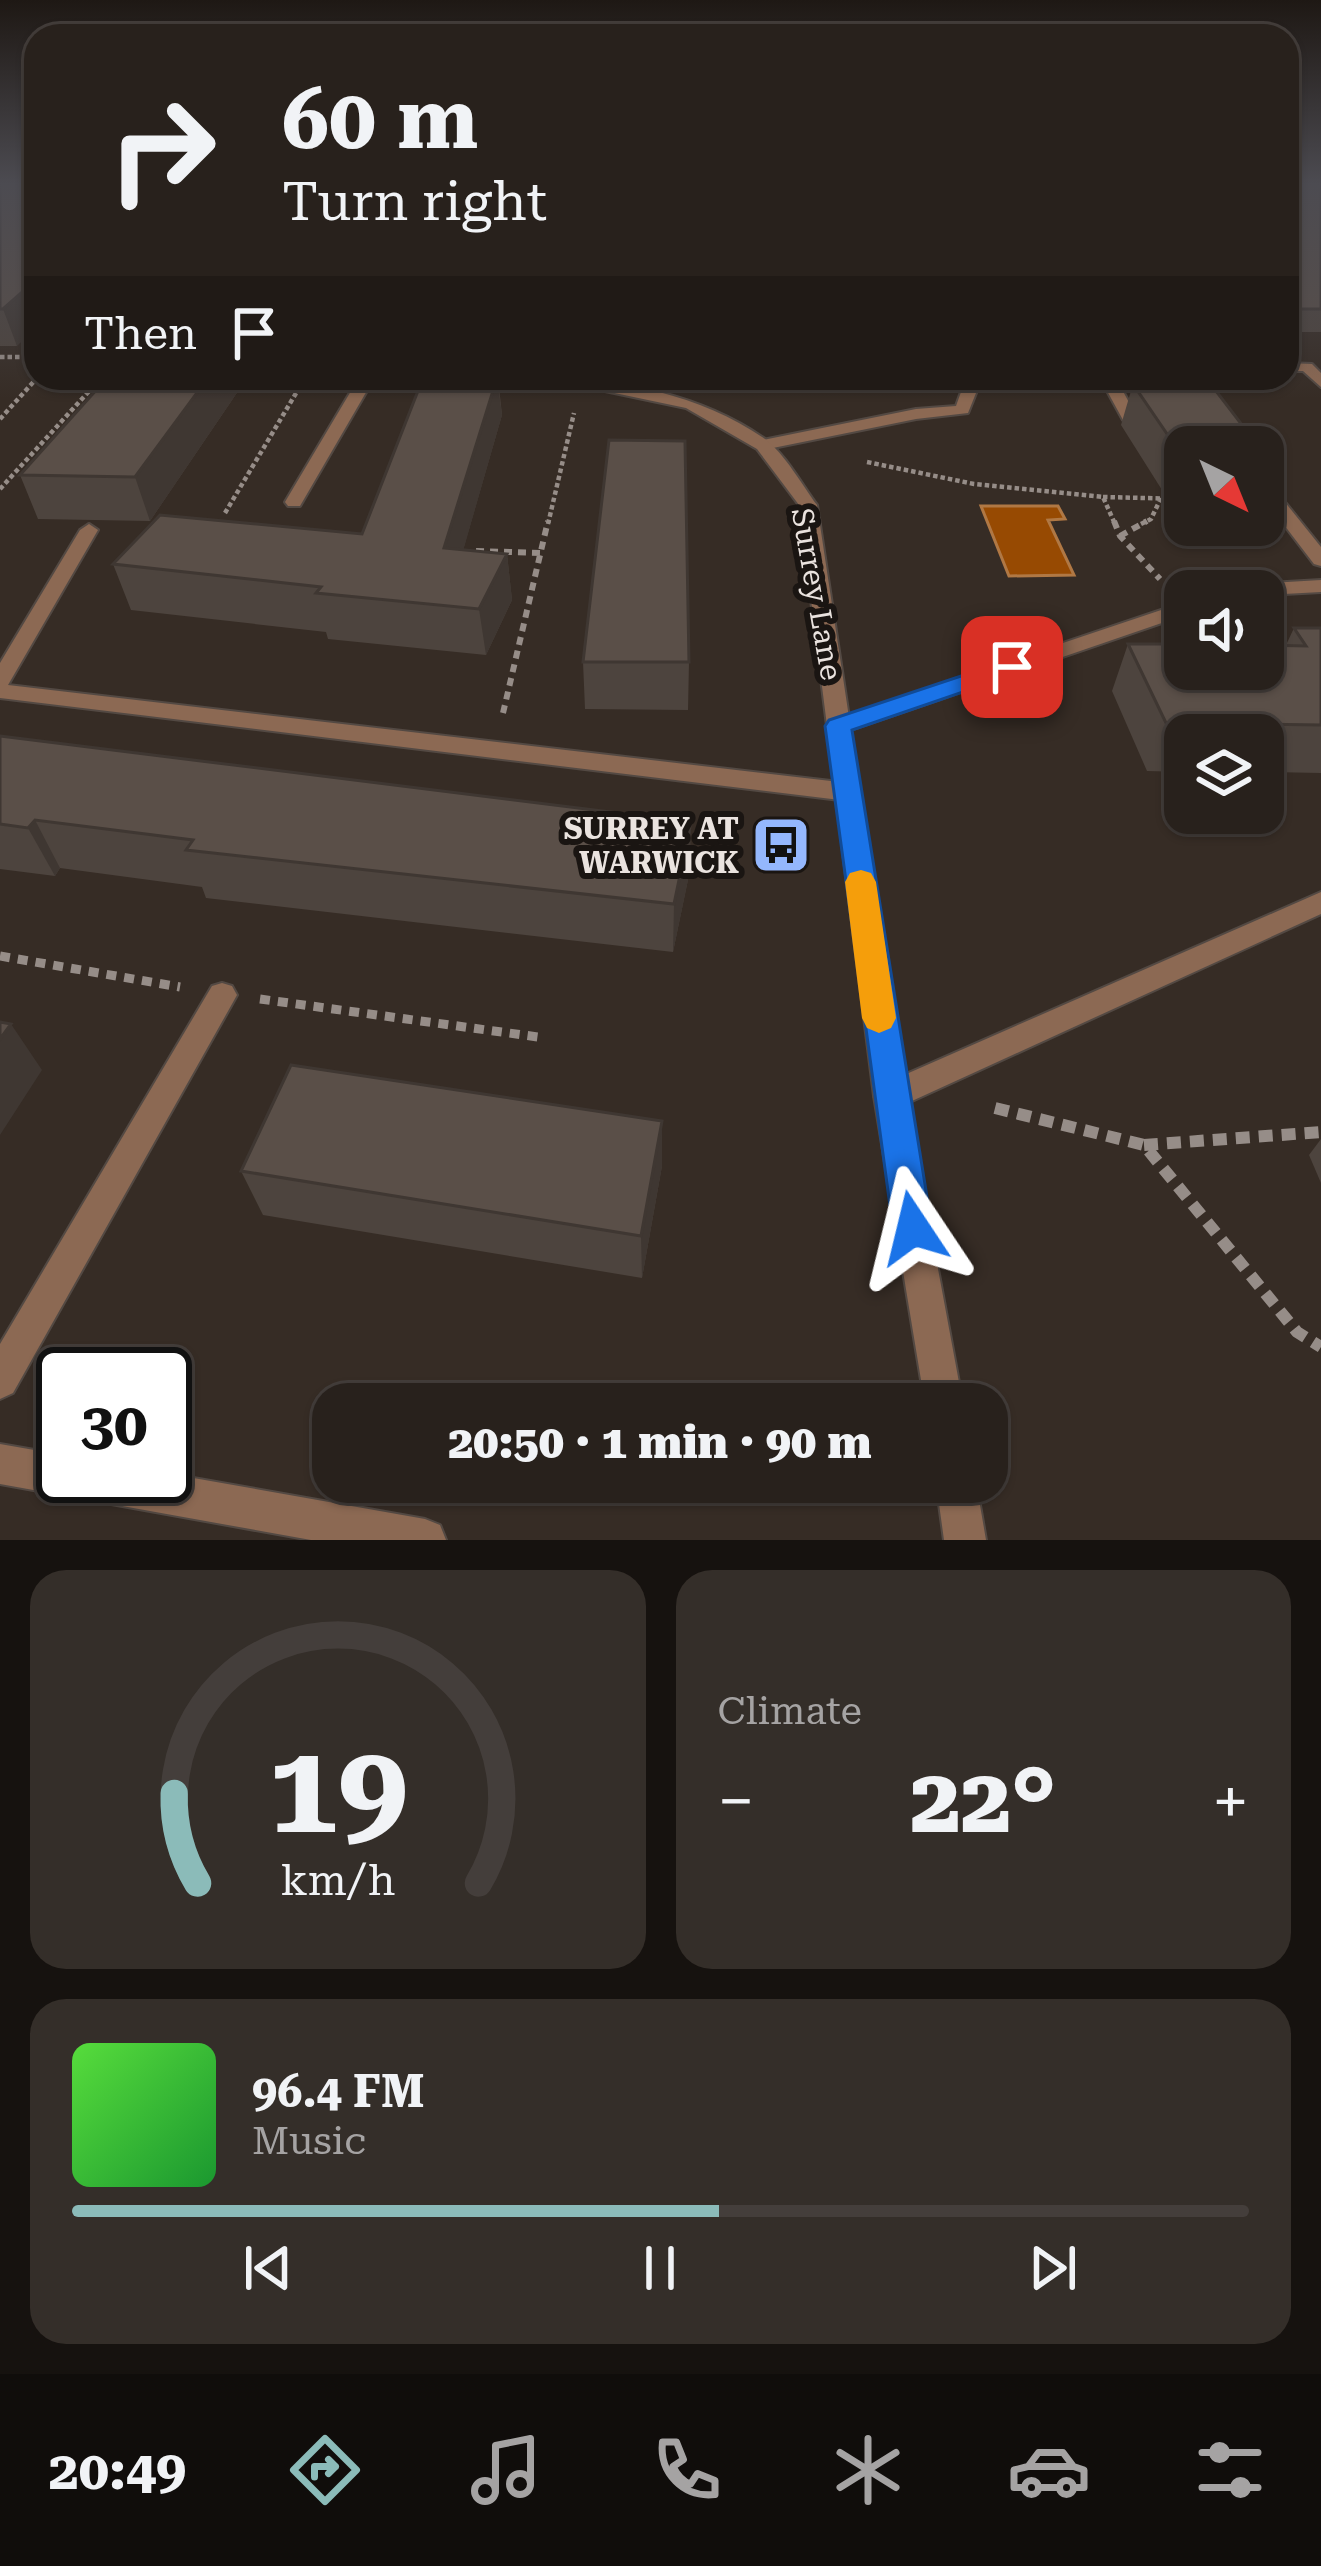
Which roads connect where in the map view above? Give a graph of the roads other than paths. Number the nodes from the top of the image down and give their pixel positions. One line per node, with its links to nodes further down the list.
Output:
1 (360, 390): 7 (street)
2 (614, 390): 6 (street, Surrey Lane)
3 (970, 390): 6 (street)
4 (1115, 390): 5 (street)
5 (1174, 418)
6 (763, 445): 16 (street, Surrey Lane)
7 (294, 502)
8 (1284, 513): 10 (street)
9 (89, 530): 14 (street)
10 (1321, 560)
11 (1321, 586): 12 (street)
12 (1284, 588)
13 (1164, 615): 16 (street)
14 (0, 681)
15 (0, 691): 17 (street)
16 (838, 726): 17 (street, Surrey Lane)
17 (848, 792): 20 (street, Surrey Lane)
18 (1321, 902): 20 (street)
19 (222, 995): 21 (street)
20 (890, 1096): 22 (street, Surrey Lane)
21 (0, 1380)
22 (940, 1383)
23 (0, 1463): 24 (street)
24 (36, 1470)
25 (192, 1498): 27 (street)
26 (959, 1503): 28 (street)
27 (425, 1540)
28 (965, 1540)

